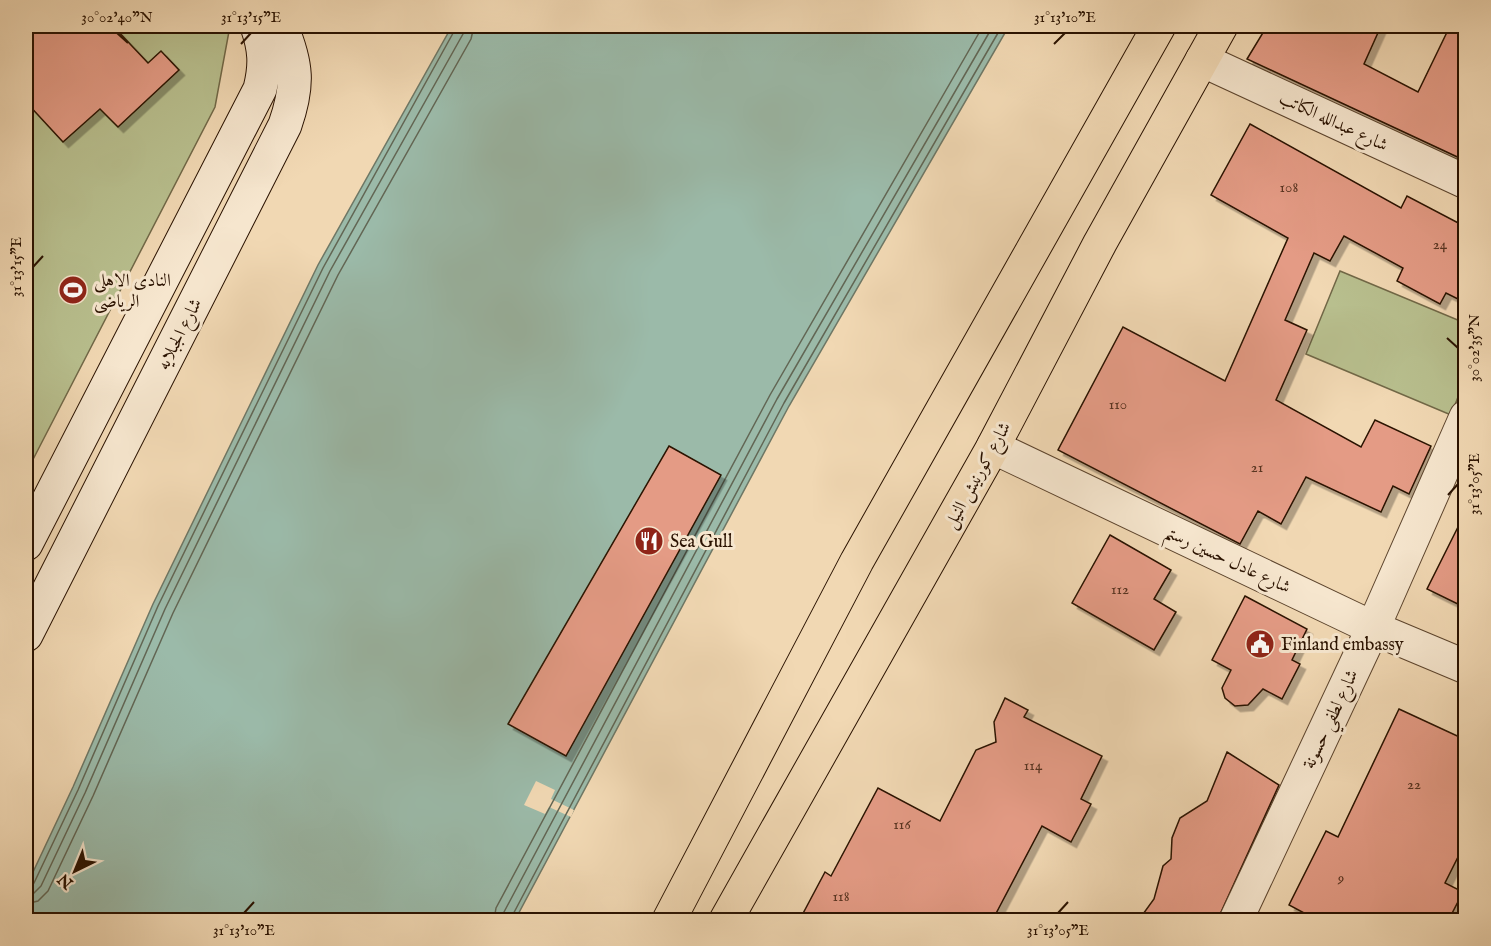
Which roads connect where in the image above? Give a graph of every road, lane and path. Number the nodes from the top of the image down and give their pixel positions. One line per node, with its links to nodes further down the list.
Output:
1 (257, 26): 9 (street)
2 (281, 26): 11 (street, شارع الجبلايه)
3 (1159, 26): 13 (main road)
4 (1221, 26): 5 (main road, شارع كورنيش النيل)
5 (1202, 60): 6 (street, شارع عبدالله الكاتب); 8 (main road, شارع كورنيش النيل)
6 (1466, 182)
7 (1466, 417): 10 (street, شارع لطفي حسونة)
8 (993, 447): 10 (street, شارع عادل حسين رستم); 14 (main road, شارع كورنيش النيل)
9 (26, 544)
10 (1372, 628): 12 (street, شارع عادل حسين رستم); 15 (street, شارع لطفي حسونة)
11 (26, 635)
12 (1466, 667)
13 (669, 921)
14 (726, 921)
15 (1236, 921)

